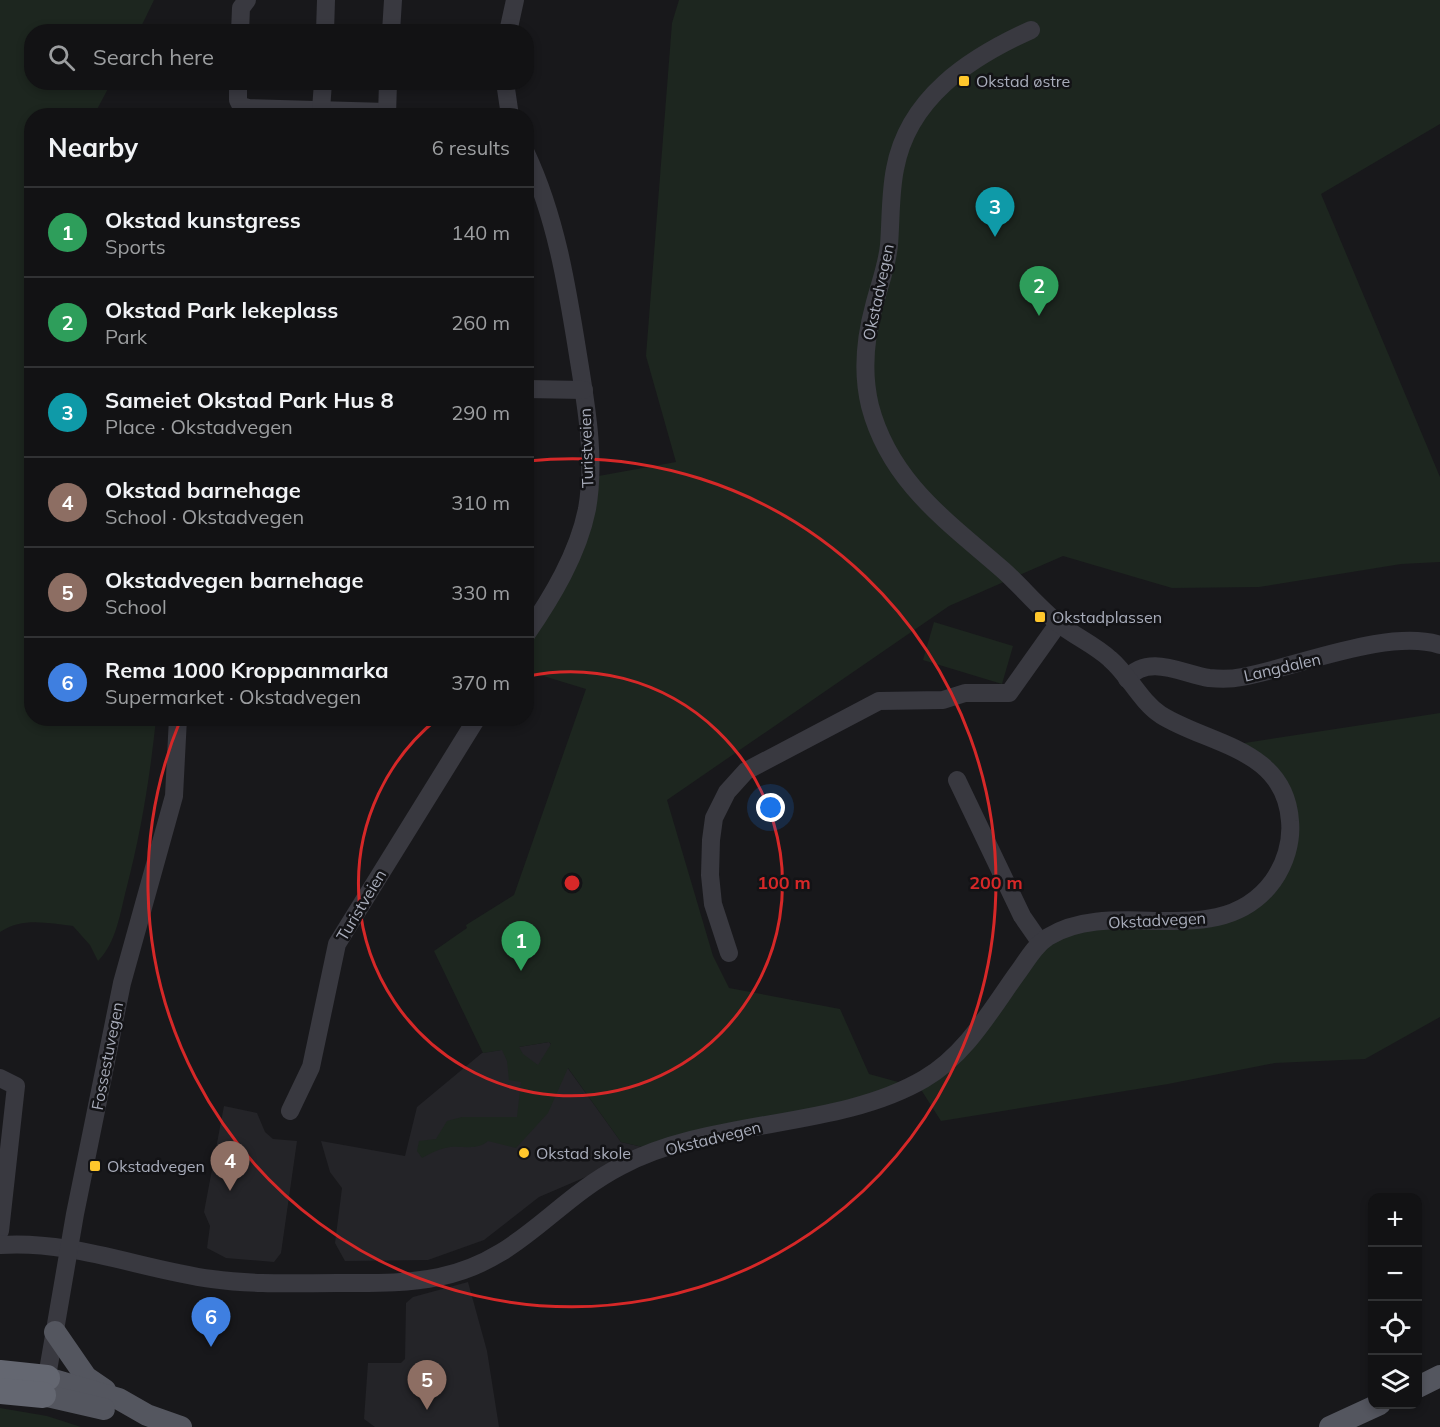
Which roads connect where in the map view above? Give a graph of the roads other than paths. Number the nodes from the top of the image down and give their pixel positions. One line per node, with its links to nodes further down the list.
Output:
1 (247, 0): 5 (street)
2 (326, 0): 6 (street)
3 (393, 0): 7 (street)
4 (515, 0): 8 (street)
5 (240, 24)
6 (325, 24)
7 (392, 24)
8 (510, 24)
9 (1031, 30): 22 (street, Okstadvegen)
10 (238, 90): 14 (street)
11 (322, 90): 15 (street)
12 (388, 90): 16 (street)
13 (506, 90): 17 (street)
14 (243, 108)
15 (321, 108)
16 (387, 108)
17 (509, 108)
18 (534, 172): 20 (street, Turistveien)
19 (534, 389): 20 (street, Turistveien)
20 (584, 390): 21 (street, Turistveien)
21 (534, 623)
22 (1058, 624): 24 (street, Okstadvegen); 29 (street)
23 (1440, 645): 24 (street, Langdalen)
24 (1127, 679): 28 (street, Okstadvegen)
25 (178, 726): 34 (street, Fossestuvegen)
26 (472, 726): 31 (street, Turistveien)
27 (957, 780): 28 (street)
28 (1040, 942): 34 (street, Okstadvegen)
29 (729, 953)
30 (0, 1078): 32 (street)
31 (290, 1111)
32 (0, 1231)
33 (0, 1245): 34 (street, Okstadvegen)
34 (69, 1250): 35 (street, Fossestuvegen)
35 (55, 1332): 39 (street, Fossestuvegen); 41 (main road)
36 (0, 1373): 39 (highway)
37 (1440, 1376): 38 (main road)
38 (1422, 1385)
39 (45, 1387): 40 (highway); 41 (main road); 43 (main road)
40 (0, 1391)
41 (119, 1399): 43 (main road)
42 (1369, 1409): 45 (main road)
43 (147, 1415): 44 (main road)
44 (181, 1427)
45 (1330, 1427)

